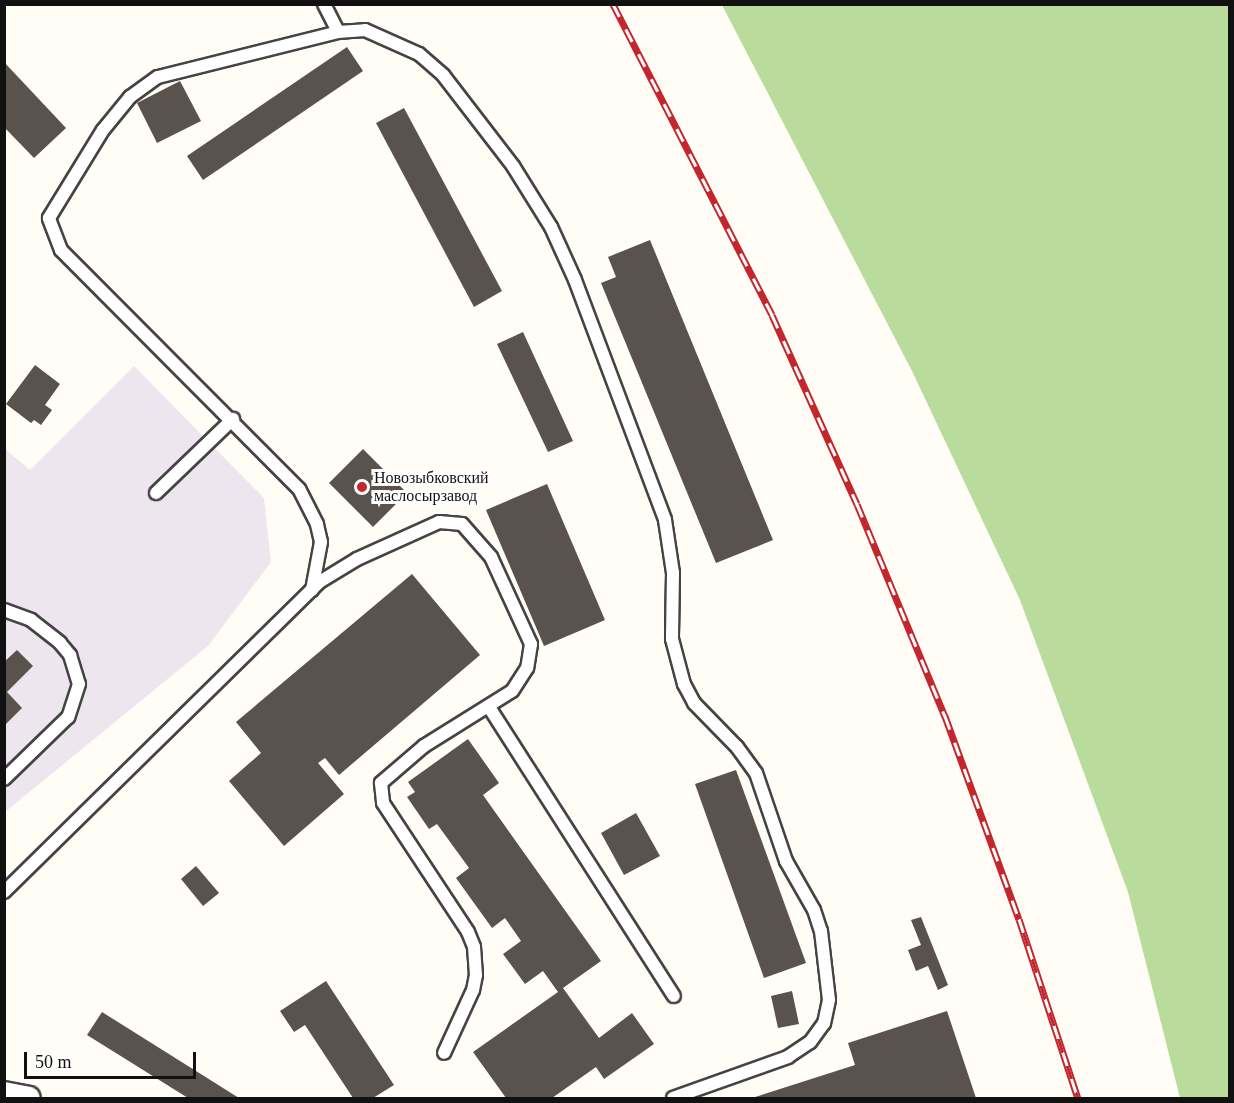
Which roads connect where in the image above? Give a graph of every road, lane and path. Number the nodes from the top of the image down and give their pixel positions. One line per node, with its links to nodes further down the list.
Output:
1 (324, 4): 2 (lane)
2 (338, 32): 3 (lane); 14 (lane)
3 (233, 419): 4 (lane); 5 (lane)
4 (156, 493)
5 (312, 590): 7 (lane); 9 (lane)
6 (4, 610): 8 (lane)
7 (489, 707): 10 (lane); 11 (lane)
8 (4, 779)
9 (4, 892)
10 (674, 996)
11 (444, 1053)
12 (4, 1093): 13 (street)
13 (29, 1098)
14 (673, 1098)

